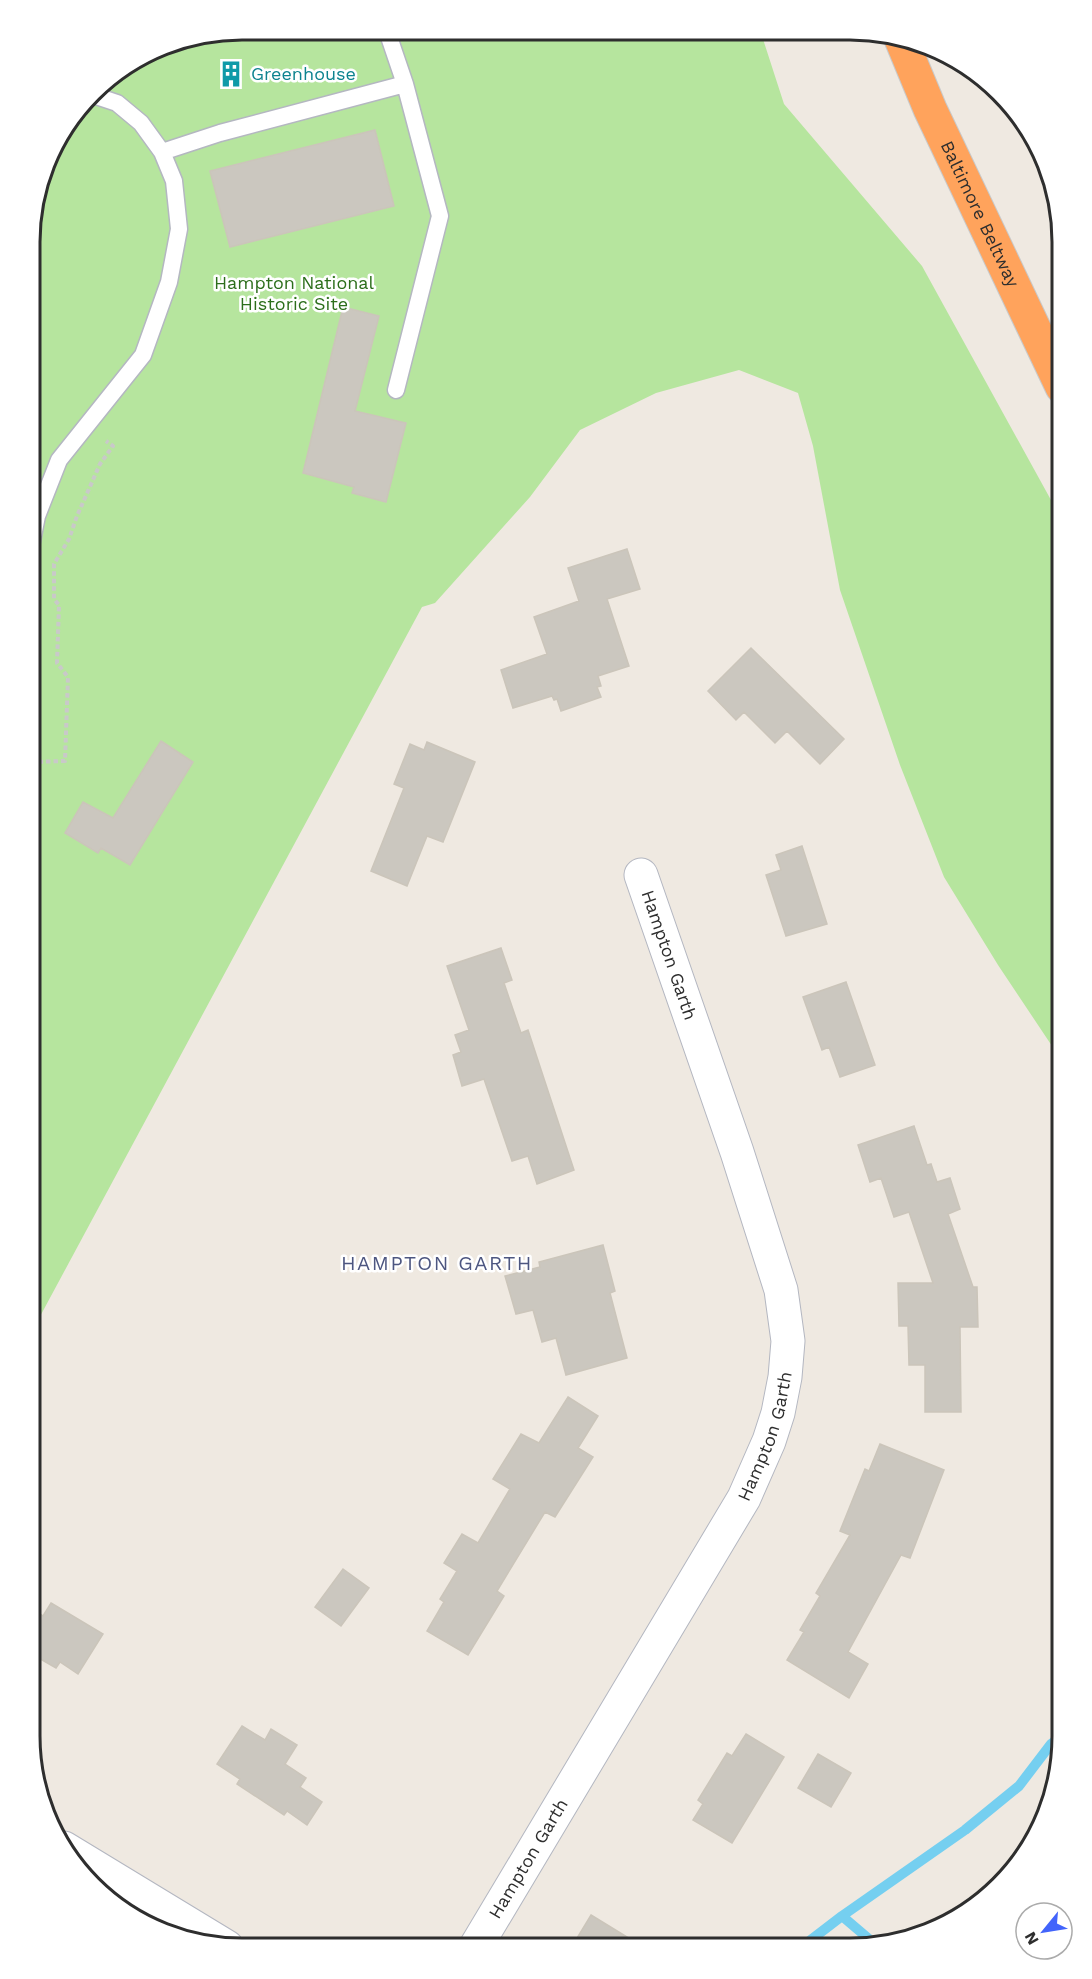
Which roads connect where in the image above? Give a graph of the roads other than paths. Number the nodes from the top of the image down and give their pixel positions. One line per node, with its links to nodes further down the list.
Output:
1 (390, 41): 3 (lane)
2 (905, 48): 6 (highway, Baltimore Beltway)
3 (405, 84): 5 (lane); 7 (lane)
4 (102, 98): 5 (lane)
5 (162, 152): 8 (lane)
6 (1052, 366)
7 (396, 390)
8 (40, 508)
9 (641, 875): 12 (street, Hampton Garth)
10 (82, 1859): 11 (street)
11 (208, 1935)
12 (481, 1938)

